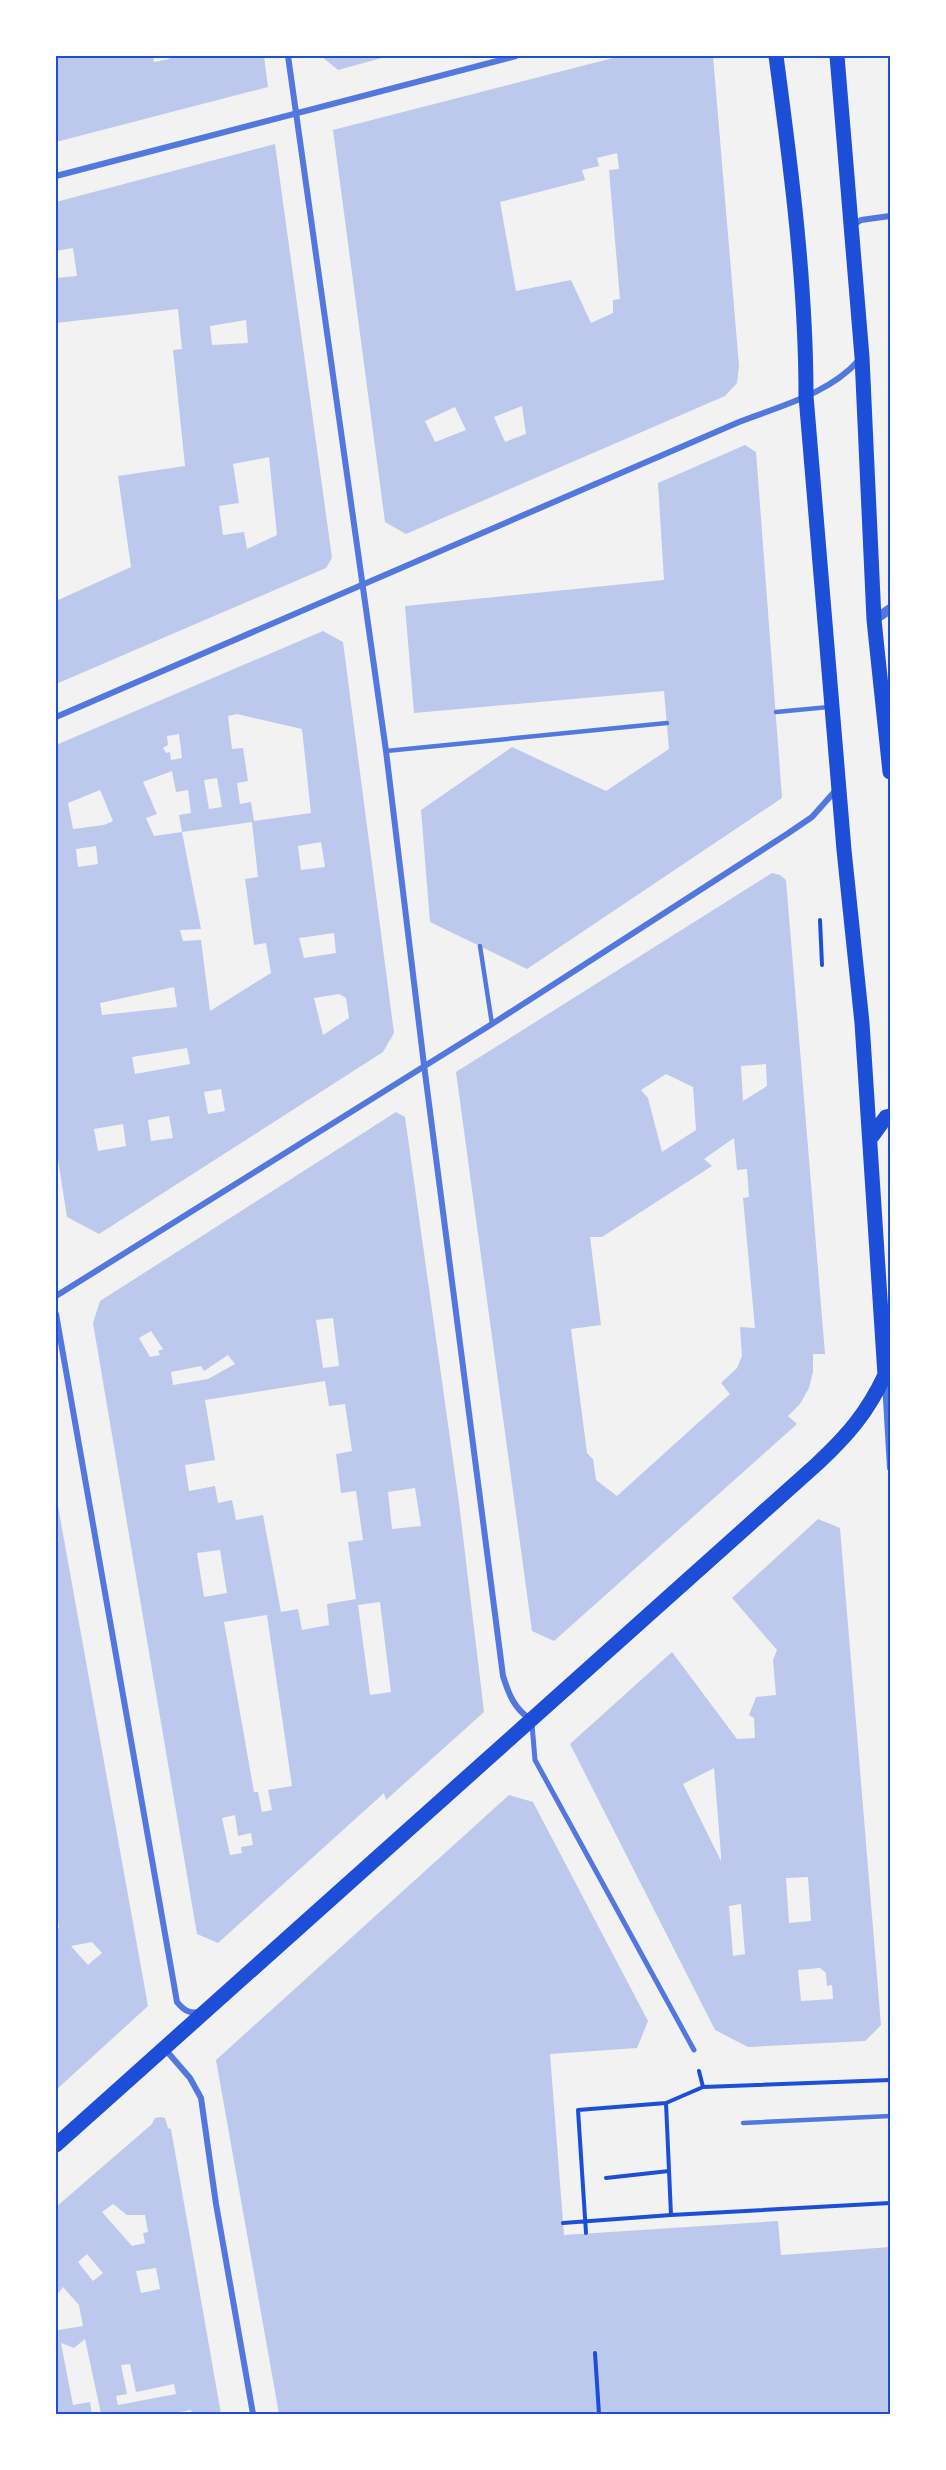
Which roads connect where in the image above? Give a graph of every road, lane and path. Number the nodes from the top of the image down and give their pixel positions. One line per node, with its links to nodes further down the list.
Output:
1 (288, 56): 5 (street)
2 (516, 56): 5 (street)
3 (776, 56): 10 (main road)
4 (837, 56): 8 (main road)
5 (295, 112): 6 (street); 11 (street)
6 (56, 176)
7 (891, 216): 8 (street)
8 (852, 226): 9 (main road)
9 (862, 357): 10 (street); 13 (main road)
10 (806, 396): 11 (street); 14 (main road)
11 (362, 585): 16 (street); 18 (street)
12 (891, 609): 13 (street)
13 (874, 620): 19 (main road)
14 (832, 706): 15 (lane); 20 (main road)
15 (776, 712)
16 (56, 717)
17 (667, 723): 18 (lane)
18 (386, 752): 25 (street)
19 (891, 772)
20 (838, 787): 24 (street); 27 (main road)
21 (820, 920): 23 (path)
22 (480, 946): 24 (lane)
23 (822, 964)
24 (492, 1024): 25 (street)
25 (424, 1065): 28 (street); 32 (street)
26 (891, 1116): 27 (main road)
27 (870, 1139): 30 (main road)
28 (56, 1296)
29 (56, 1314): 33 (street)
30 (885, 1375): 31 (street); 32 (main road)
31 (891, 1468)
32 (531, 1720): 33 (main road); 35 (street)
33 (205, 2010): 34 (main road)
34 (164, 2047): 40 (main road); 49 (street)
35 (694, 2050)
36 (891, 2080): 37 (path)
37 (666, 2103): 41 (path); 45 (path)
38 (891, 2116): 39 (lane)
39 (743, 2123)
40 (56, 2145)
41 (669, 2171): 42 (path); 44 (path)
42 (606, 2178)
43 (891, 2203): 44 (path)
44 (670, 2215): 45 (path)
45 (586, 2220): 46 (path); 47 (path)
46 (563, 2223)
47 (586, 2233)
48 (595, 2354): 50 (path)
49 (253, 2415)
50 (599, 2415)

